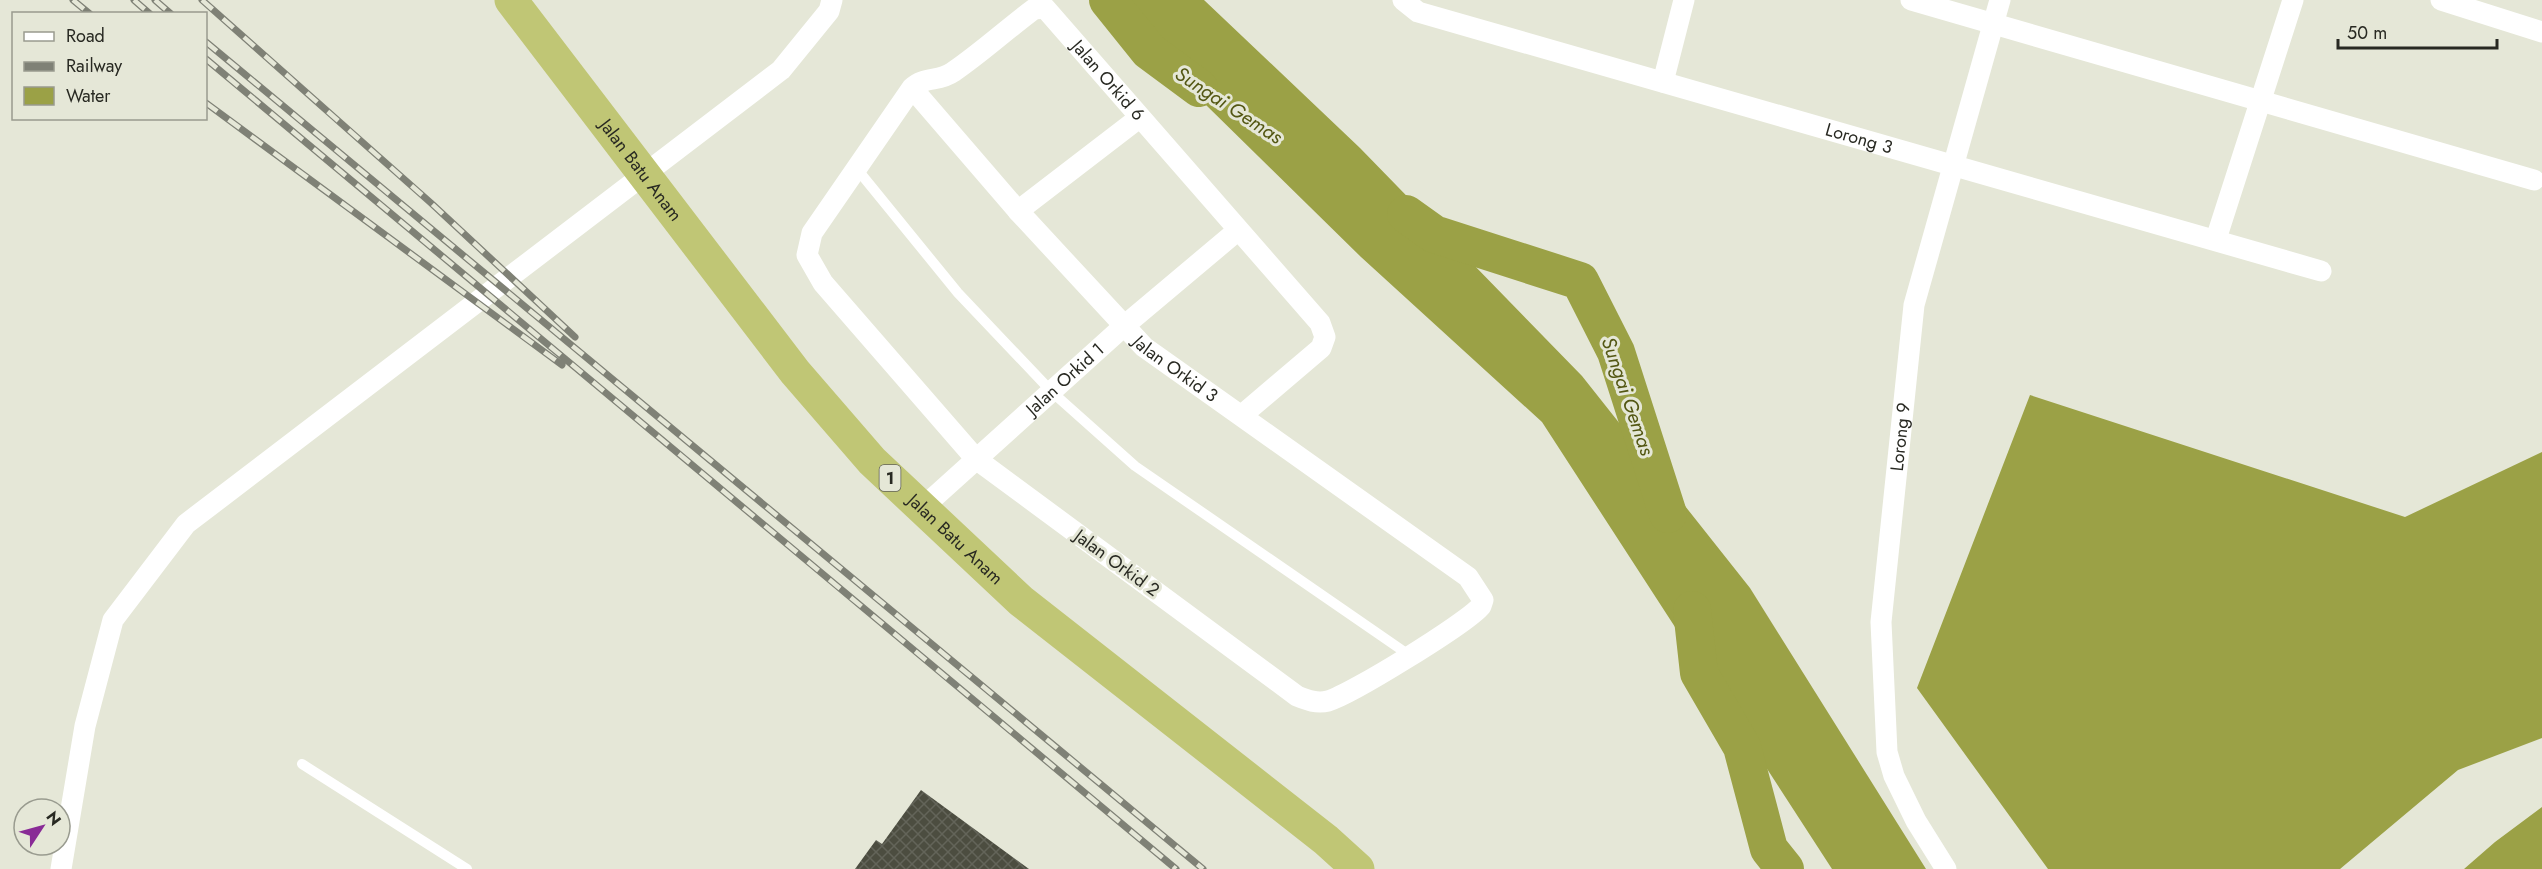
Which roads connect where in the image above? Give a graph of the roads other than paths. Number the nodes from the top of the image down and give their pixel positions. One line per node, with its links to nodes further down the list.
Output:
1 (511, 0): 26 (highway, Jalan Batu Anam / 1)
2 (832, 0): 30 (street)
3 (1403, 0): 11 (street, Lorong 3)
4 (1684, 0): 11 (street)
5 (1911, 0): 9 (street)
6 (2000, 0): 9 (street, Lorong 9)
7 (2293, 0): 13 (street)
8 (2441, 0): 10 (street)
9 (1994, 22): 13 (street); 15 (street, Lorong 9)
10 (2542, 32)
11 (1663, 82): 15 (street, Lorong 3)
12 (912, 88): 14 (street, Jalan Orkid 6); 16 (street); 18 (street, Jalan Orkid 3)
13 (2261, 101): 17 (street); 20 (street)
14 (1139, 118): 18 (street); 19 (street, Jalan Orkid 6)
15 (1951, 165): 20 (street, Lorong 3); 33 (street, Lorong 9)
16 (857, 169): 23 (lane); 25 (street, Jalan Orkid 2)
17 (2534, 180)
18 (1018, 211): 22 (street, Jalan Orkid 3)
19 (1238, 231): 22 (street, Jalan Orkid 1); 24 (street, Jalan Orkid 6)
20 (2216, 238): 21 (street, Lorong 3)
21 (2321, 271)
22 (1124, 326): 23 (street, Jalan Orkid 1); 24 (street, Jalan Orkid 3)
23 (1052, 392): 25 (street, Jalan Orkid 1); 28 (lane)
24 (1241, 416): 27 (street, Jalan Orkid 3)
25 (976, 459): 26 (street, Jalan Orkid 1); 28 (street, Jalan Orkid 2)
26 (921, 509): 32 (highway, Jalan Batu Anam / 1)
27 (1483, 600): 28 (street, Jalan Orkid 2)
28 (1409, 655)
29 (302, 764): 31 (lane)
30 (61, 869)
31 (467, 869)
32 (1358, 869)
33 (1946, 869)

